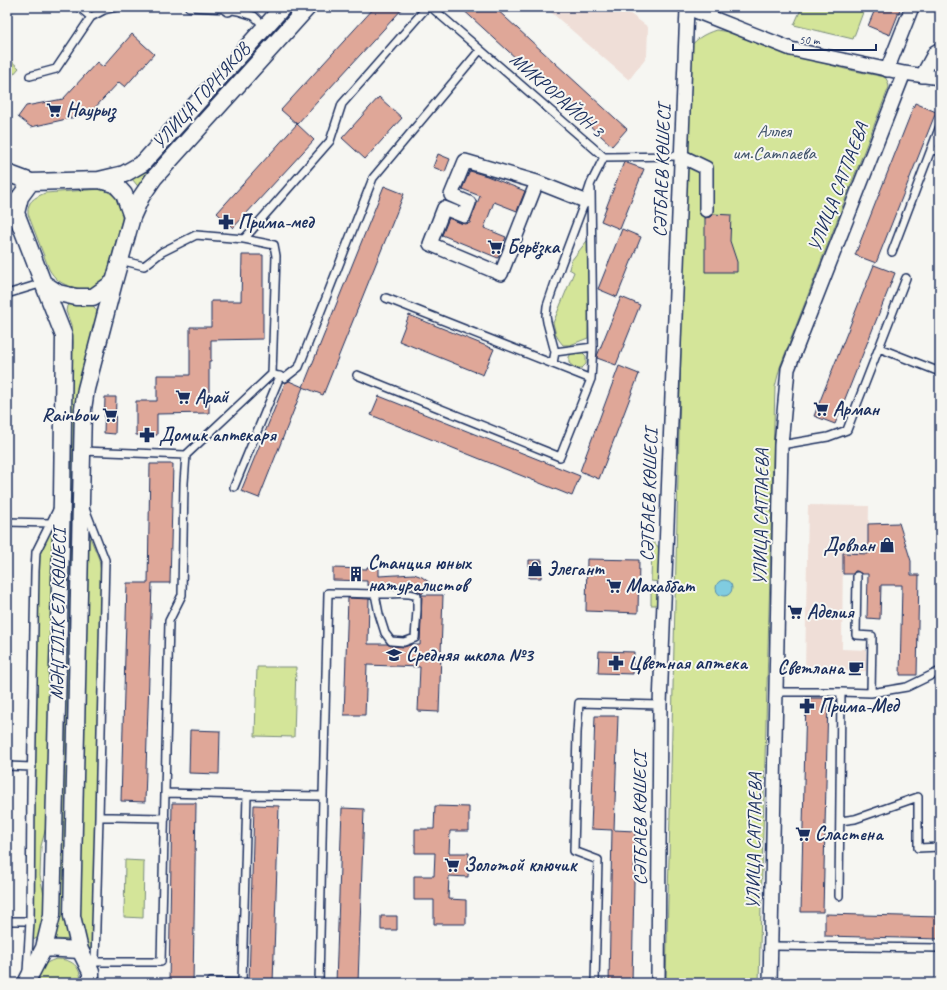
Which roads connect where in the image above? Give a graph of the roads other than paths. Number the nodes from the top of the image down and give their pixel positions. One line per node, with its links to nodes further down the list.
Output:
1 (79, 7): 11 (lane)
2 (117, 7): 11 (lane)
3 (189, 7): 9 (lane)
4 (282, 7): 12 (street, УЛИЦА ГОРНЯКОВ)
5 (308, 7): 33 (street, УЛИЦА ГОРНЯКОВ)
6 (427, 7): 34 (lane)
7 (431, 7): 14 (lane, МИКРОРАЙОН 3)
8 (912, 7): 15 (street)
9 (228, 8): 12 (lane)
10 (686, 8): 15 (street); 23 (street, СӘТБАЕВ КӨШЕСІ)
11 (91, 17): 17 (lane)
12 (265, 27): 26 (street, УЛИЦА ГОРНЯКОВ)
13 (940, 49): 18 (street)
14 (480, 50): 24 (lane, МИКРОРАЙОН 3); 49 (lane)
15 (888, 70): 16 (street)
16 (904, 73): 18 (street); 51 (street, УЛИЦА САТПАЕВА)
17 (30, 76)
18 (922, 76): 19 (street)
19 (940, 78)
20 (940, 126): 21 (lane)
21 (931, 149): 22 (lane); 35 (lane)
22 (940, 152)
23 (681, 156): 24 (lane, МИКРОРАЙОН 3); 32 (street); 65 (street, СӘТБАЕВ КӨШЕСІ)
24 (604, 157): 29 (lane)
25 (7, 173): 27 (street)
26 (98, 180): 27 (street); 33 (street)
27 (31, 182): 31 (street, МӘҢГІЛІК ЕЛ КӨШЕСІ)
28 (537, 182): 28 (street); 30 (street)
29 (592, 184): 30 (lane); 42 (lane)
30 (585, 201): 44 (lane)
31 (11, 208): 39 (street, МӘҢГІЛІК ЕЛ КӨШЕСІ)
32 (706, 210)
33 (132, 217): 36 (street, МӘҢГІЛІК ЕЛ КӨШЕСІ)
34 (244, 239): 36 (lane); 47 (lane)
35 (892, 252)
36 (120, 260): 38 (street, МӘҢГІЛІК ЕЛ КӨШЕСІ)
37 (906, 278): 43 (lane)
38 (114, 282): 39 (street); 52 (street, МӘҢГІЛІК ЕЛ КӨШЕСІ)
39 (43, 283): 40 (lane); 55 (street, МӘҢГІЛІК ЕЛ КӨШЕСІ)
40 (7, 294)
41 (386, 298): 45 (lane)
42 (593, 347): 44 (lane); 50 (lane)
43 (879, 348): 46 (lane); 51 (lane)
44 (555, 352): 45 (lane)
45 (552, 363): 50 (lane)
46 (940, 372)
47 (272, 374): 49 (lane); 53 (lane)
48 (357, 375): 50 (lane)
49 (280, 376): 54 (lane)
50 (591, 379)
51 (781, 445): 62 (street, УЛИЦА САТПАЕВА)
52 (82, 451): 53 (lane); 56 (street, МӘҢГІЛІК ЕЛ КӨШЕСІ)
53 (186, 455): 68 (lane)
54 (234, 487)
55 (62, 498): 58 (lane); 79 (street, МӘҢГІЛІК ЕЛ КӨШЕСІ)
56 (80, 498): 71 (lane); 81 (street, МӘҢГІЛІК ЕЛ КӨШЕСІ)
57 (7, 522): 58 (lane)
58 (50, 522): 67 (lane)
59 (857, 576): 64 (lane)
60 (375, 594): 60 (lane); 70 (lane)
61 (940, 671): 64 (lane)
62 (776, 692): 63 (lane); 78 (street, УЛИЦА САТПАЕВА)
63 (841, 692): 64 (lane); 73 (lane)
64 (871, 693)
65 (660, 705): 86 (lane); 87 (street, СӘТБАЕВ КӨШЕСІ)
66 (7, 766): 67 (lane)
67 (32, 767): 77 (lane)
68 (165, 793): 69 (lane); 72 (lane)
69 (247, 795): 70 (lane); 84 (lane)
70 (323, 796): 85 (lane)
71 (100, 817): 72 (lane); 82 (lane)
72 (165, 818): 82 (lane)
73 (840, 821): 74 (lane); 75 (lane)
74 (940, 847)
75 (839, 896)
76 (7, 921): 77 (lane)
77 (30, 921): 83 (lane)
78 (771, 946): 80 (lane); 88 (street, УЛИЦА САТПАЕВА)
79 (44, 948): 81 (street); 83 (street, МӘҢГІЛІК ЕЛ КӨШЕСІ)
80 (940, 948)
81 (80, 950): 82 (street, МӘҢГІЛІК ЕЛ КӨШЕСІ)
82 (92, 972)
83 (26, 982)
84 (211, 983)
85 (319, 983)
86 (595, 983)
87 (658, 983)
88 (770, 983)

